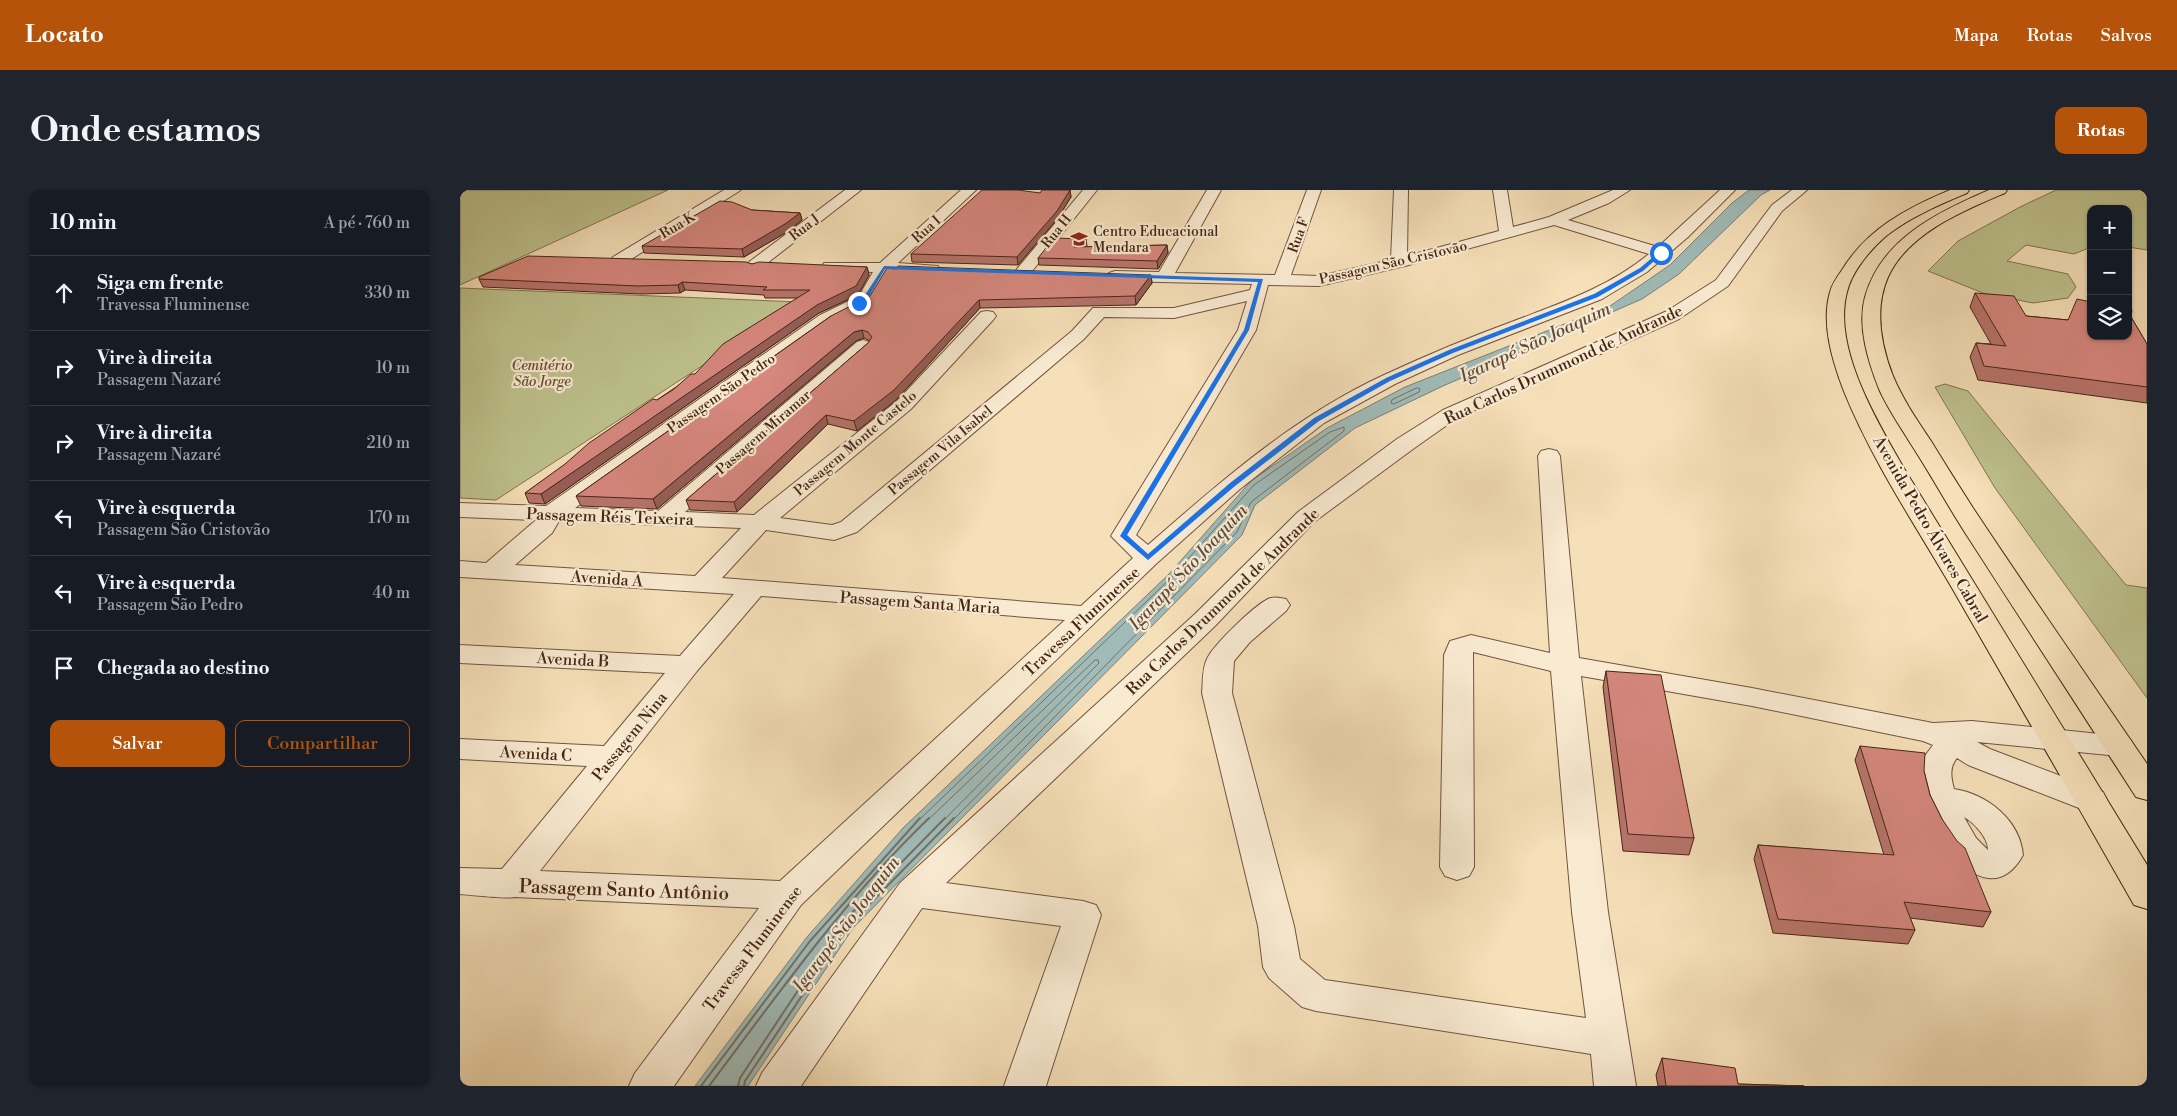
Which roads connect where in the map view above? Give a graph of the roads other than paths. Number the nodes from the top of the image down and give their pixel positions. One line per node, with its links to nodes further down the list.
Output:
1 (734, 190): 19 (street, Rua K)
2 (854, 190): 23 (street, Rua J)
3 (969, 190): 26 (street, Rua I)
4 (1090, 190): 29 (street, Rua H)
5 (1214, 190): 32 (street)
6 (1314, 190): 33 (street, Rua F)
7 (1401, 190): 21 (street)
8 (1500, 190): 16 (street)
9 (1623, 190): 14 (street, Passagem São Cristovão)
10 (1728, 190): 17 (street, Travessa Fluminense)
11 (1800, 190): 62 (street, Rua Carlos Drummond de Andrande)
12 (1962, 190): 52 (main road, Avenida Pedro Álvares Cabral)
13 (2000, 190): 53 (main road, Avenida Pedro Álvares Cabral)
14 (1602, 195): 15 (street, Passagem São Cristovão)
15 (1554, 220): 16 (street, Passagem São Cristovão); 17 (street)
16 (1507, 233): 21 (street, Passagem São Cristovão)
17 (1661, 253): 41 (street, Travessa Fluminense)
18 (601, 259): 19 (street)
19 (620, 260): 20 (street)
20 (648, 261)
21 (1399, 263): 33 (street, Passagem São Cristovão)
22 (735, 264): 23 (street)
23 (754, 264): 24 (street)
24 (784, 265)
25 (814, 266): 26 (street)
26 (884, 268): 27 (street); 38 (street, Passagem São Pedro)
27 (943, 270)
28 (1003, 272): 29 (street)
29 (1023, 272): 30 (street)
30 (1042, 273)
31 (1098, 275): 32 (street, Passagem São Cristovão)
32 (1164, 277): 33 (street, Passagem São Cristovão)
33 (1266, 291): 40 (street, Passagem Vila Isabel); 41 (street, Rua F)
34 (987, 316): 40 (street, Passagem Monte Castelo)
35 (863, 346): 39 (street, Passagem Miramar)
36 (1549, 456): 50 (street)
37 (460, 510): 38 (street, Passagem Réis Teixeira)
38 (551, 514): 39 (street, Passagem Réis Teixeira); 43 (street, Passagem São Pedro)
39 (664, 518): 40 (street, Passagem Réis Teixeira)
40 (760, 522): 44 (street, Passagem Monte Castelo)
41 (1148, 558): 47 (street, Travessa Fluminense)
42 (460, 569): 43 (street, Avenida A)
43 (492, 571): 44 (street, Avenida A)
44 (702, 584): 45 (street, Avenida A)
45 (753, 589): 47 (street, Passagem Santa Maria); 49 (street, Passagem Nina)
46 (1276, 605): 65 (street)
47 (1087, 614): 63 (street, Travessa Fluminense)
48 (460, 654): 49 (street, Avenida B)
49 (687, 665): 55 (street, Passagem Nina)
50 (1565, 665): 51 (street); 59 (street); 65 (street)
51 (1942, 737): 52 (street); 57 (street); 58 (street)
52 (2056, 739): 53 (street); 58 (main road, Avenida Pedro Álvares Cabral)
53 (2119, 746): 56 (main road, Avenida Pedro Álvares Cabral)
54 (460, 749): 55 (street, Avenida C)
55 (612, 757): 61 (street, Passagem Nina)
56 (2147, 789)
57 (1941, 799)
58 (2091, 800): 64 (main road, Avenida Pedro Álvares Cabral)
59 (1457, 867)
60 (460, 881): 61 (street, Passagem Santo Antônio)
61 (509, 885): 63 (street, Passagem Santo Antônio)
62 (913, 893): 67 (street, Rua Carlos Drummond de Andrande); 68 (street)
63 (788, 895): 66 (street, Travessa Fluminense)
64 (2147, 895)
65 (1609, 1039): 69 (street)
66 (650, 1086)
67 (777, 1086)
68 (1025, 1086)
69 (1615, 1086)

